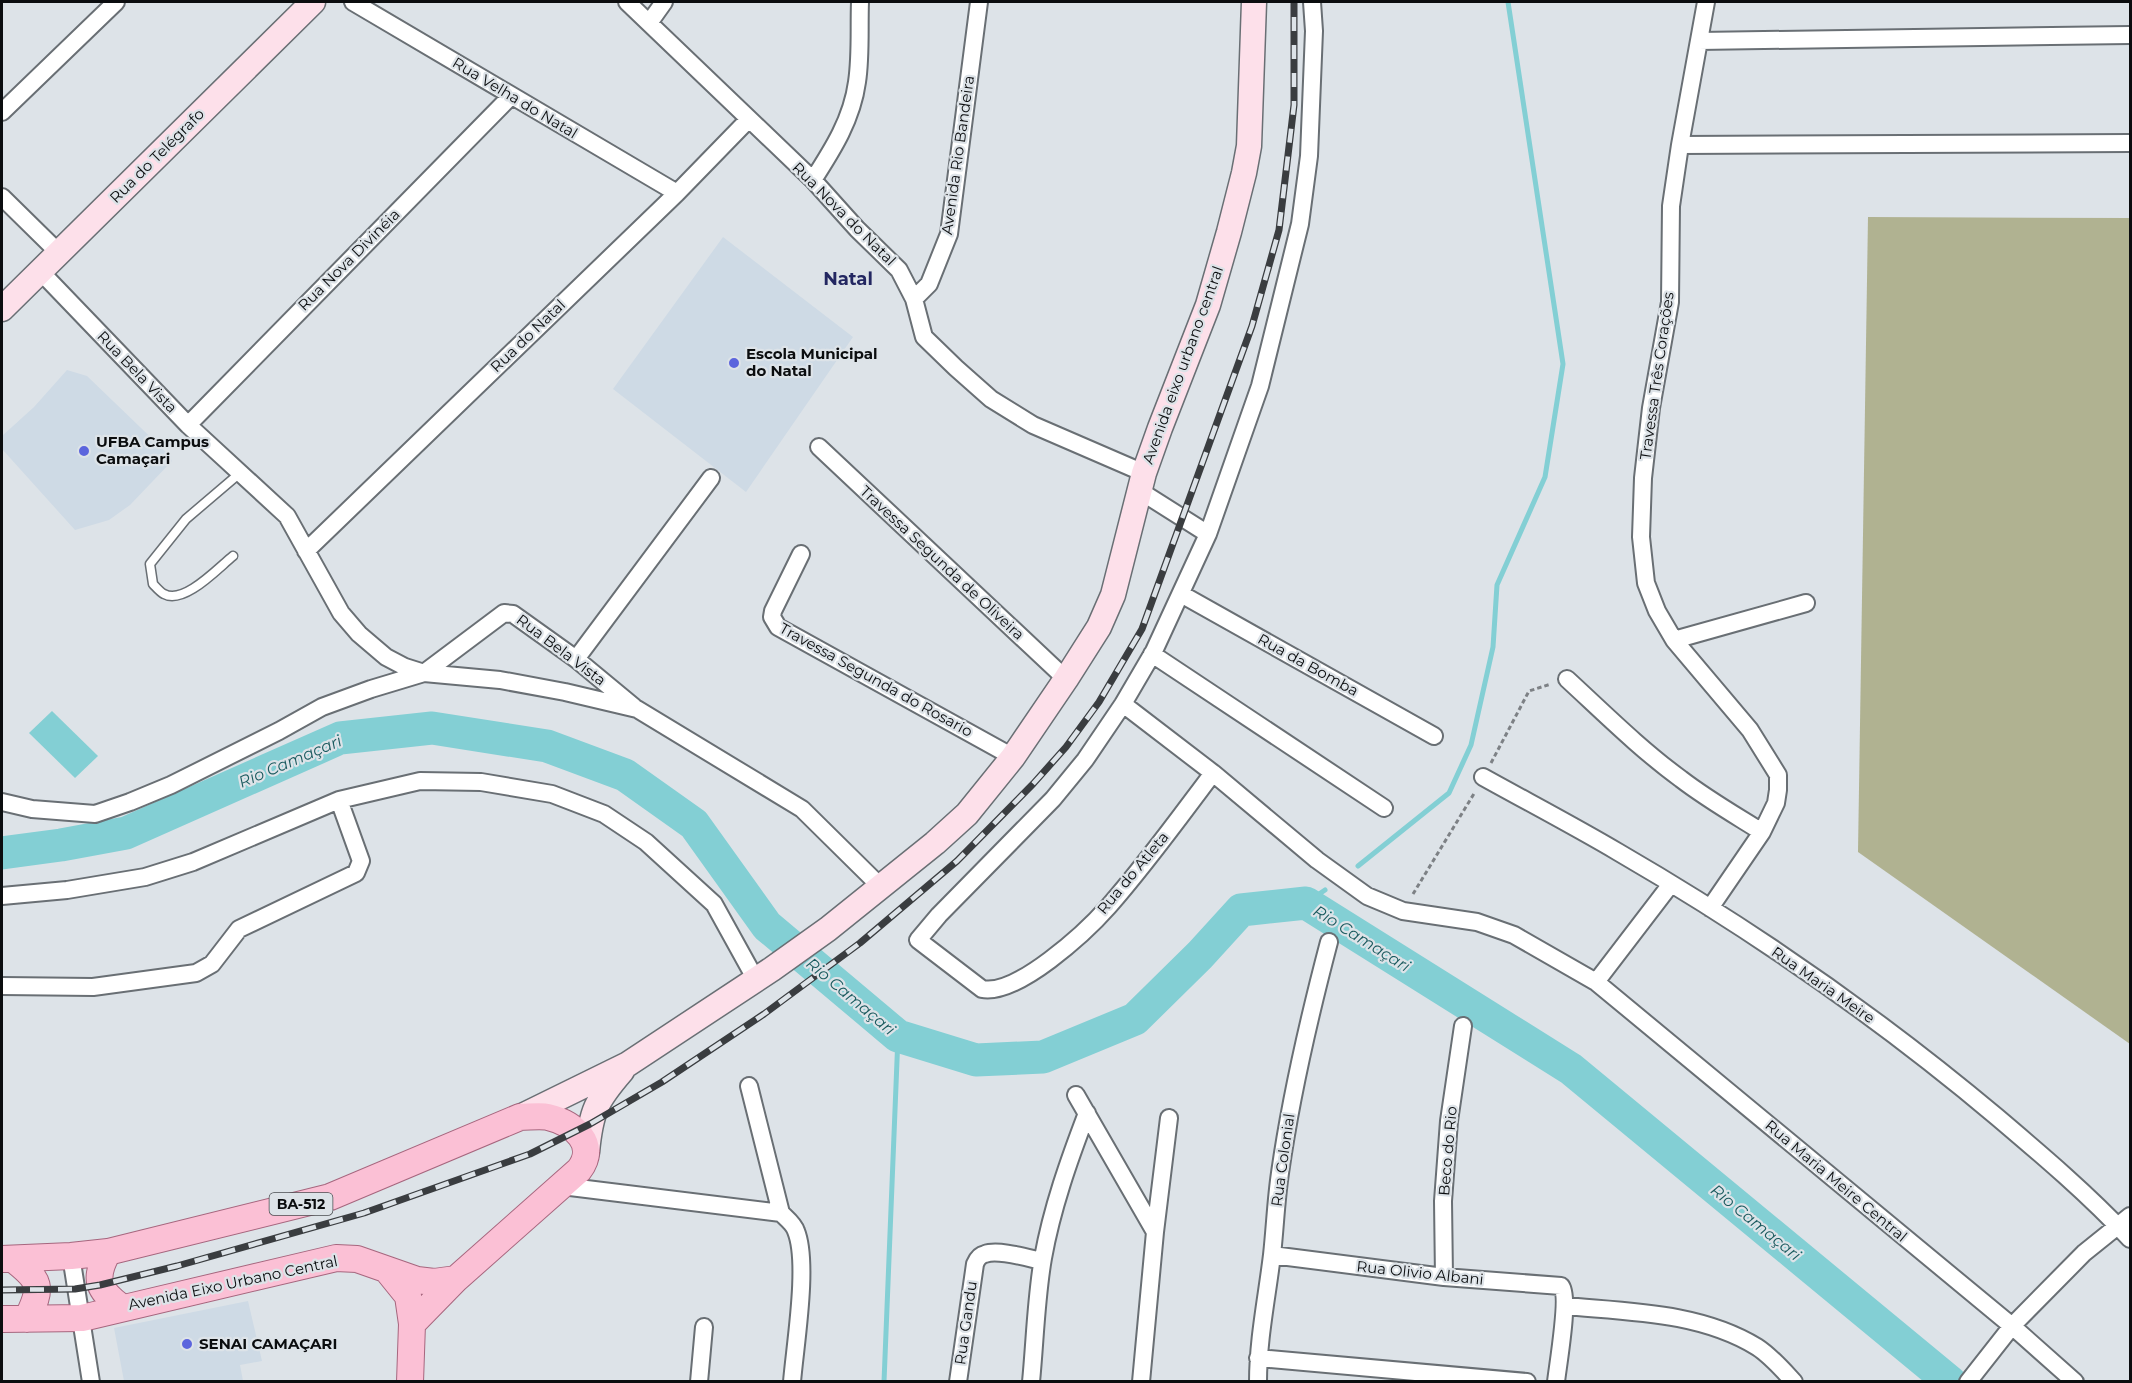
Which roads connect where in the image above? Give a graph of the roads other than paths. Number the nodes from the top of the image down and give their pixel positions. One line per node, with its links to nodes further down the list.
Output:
1 (116, 2): 15 (street)
2 (313, 2): 22 (street, Rua do Telégrafo)
3 (353, 2): 14 (street, Rua Velha do Natal)
4 (627, 2): 11 (street, Rua Nova do Natal)
5 (664, 2): 11 (street)
6 (860, 2): 19 (street)
7 (979, 2): 24 (street, Avenida Rio Bandeira)
8 (1254, 2): 30 (street, Avenida eixo urbano central)
9 (1312, 2): 31 (street)
10 (1706, 2): 13 (street, Travessa Três Corações)
11 (649, 23): 16 (street, Rua Nova do Natal)
12 (2130, 36): 13 (street)
13 (1699, 41): 18 (street, Travessa Três Corações)
14 (511, 96): 20 (street, Rua Velha do Natal); 26 (street, Rua Nova Divinéia)
15 (2, 112)
16 (748, 120): 19 (street, Rua Nova do Natal); 20 (street, Rua do Natal)
17 (2130, 143): 18 (street)
18 (1680, 145): 37 (street, Travessa Três Corações)
19 (813, 180): 24 (street, Rua Nova do Natal)
20 (677, 193): 32 (street, Rua do Natal)
21 (2, 197): 22 (street)
22 (59, 253): 23 (street, Rua do Telégrafo)
23 (40, 271): 25 (street, Rua do Telégrafo); 26 (street, Rua Bela Vista)
24 (914, 299): 30 (street, Rua Nova do Natal)
25 (2, 309)
26 (188, 425): 28 (street, Rua Bela Vista)
27 (819, 447): 41 (street, Travessa Segunda de Oliveira)
28 (240, 472): 32 (street, Rua Bela Vista); 34 (lane)
29 (711, 478): 39 (street)
30 (1142, 482): 31 (street, Rua Nova do Natal); 41 (street, Avenida eixo urbano central)
31 (1208, 534): 35 (street)
32 (306, 550): 40 (street, Rua Bela Vista)
33 (801, 554): 46 (street, Travessa Segunda do Rosario)
34 (233, 556)
35 (1181, 594): 38 (street); 45 (street, Rua da Bomba)
36 (1806, 603): 37 (street)
37 (1674, 640): 52 (street, Travessa Três Corações)
38 (1152, 654): 43 (street); 51 (street)
39 (576, 659): 40 (street, Rua Bela Vista); 44 (street, Rua Bela Vista)
40 (424, 673): 44 (street); 50 (street)
41 (1066, 679): 46 (street)
42 (1567, 679): 52 (street)
43 (1123, 704): 47 (street); 47 (street, Rua do Atleta)
44 (637, 709): 54 (street)
45 (1434, 736)
46 (1013, 757): 54 (street)
47 (1213, 773): 59 (street, Rua Maria Meire Central)
48 (1483, 777): 53 (street, Rua Maria Meire)
49 (339, 800): 55 (street); 58 (street); 60 (street)
50 (2, 802)
51 (1384, 808)
52 (1762, 832): 56 (street, Travessa Três Corações)
53 (1671, 884): 56 (street, Rua Maria Meire); 59 (street)
54 (880, 886): 58 (street)
55 (2, 896)
56 (1710, 908): 71 (street, Rua Maria Meire)
57 (1329, 942): 75 (street, Rua Colonial)
58 (764, 974): 62 (street)
59 (1596, 982): 87 (street, Rua Maria Meire Central)
60 (2, 986)
61 (1463, 1026): 80 (street, Beco do Rio)
62 (628, 1064): 66 (street); 68 (street)
63 (749, 1086): 70 (street)
64 (1076, 1095): 65 (street)
65 (1087, 1113): 72 (street); 78 (street)
66 (520, 1117): 68 (main road, BA-512); 74 (main road, BA-512)
67 (1169, 1118): 72 (street)
68 (576, 1169): 69 (street); 69 (street); 81 (main road)
69 (598, 1190): 70 (street)
70 (781, 1213): 93 (street)
71 (2124, 1221): 73 (street, Rua Maria Meire); 87 (street)
72 (1155, 1232): 96 (street)
73 (2130, 1239)
74 (108, 1252): 76 (main road, BA-512); 83 (main road)
75 (1272, 1255): 80 (street, Rua Olivio Albani); 89 (street, Rua Colonial)
76 (71, 1256): 77 (main road, BA-512); 84 (street)
77 (7, 1259): 85 (main road)
78 (1042, 1260): 94 (street, Rua Gandu); 95 (street)
79 (387, 1270): 81 (main road, Avenida Eixo Urbano Central); 83 (main road, Avenida Eixo Urbano Central); 86 (main road)
80 (1444, 1277): 82 (street, Rua Olivio Albani)
81 (456, 1279): 86 (main road)
82 (1565, 1298): 99 (street); 100 (street, Rua Olivio Albani)
83 (121, 1307): 84 (main road, Avenida Eixo Urbano Central)
84 (82, 1317): 85 (main road, Avenida Eixo Urbano Central); 90 (street)
85 (14, 1319)
86 (412, 1324): 91 (main road)
87 (2012, 1326): 101 (street); 102 (street, Rua Maria Meire Central)
88 (704, 1327): 92 (street)
89 (1258, 1358): 97 (street, Rua Colonial); 98 (street)
90 (91, 1382)
91 (410, 1382)
92 (699, 1382)
93 (792, 1382)
94 (958, 1382)
95 (1031, 1382)
96 (1142, 1382)
97 (1258, 1382)
98 (1527, 1382)
99 (1556, 1382)
100 (1794, 1382)
101 (1968, 1382)
102 (2075, 1382)

